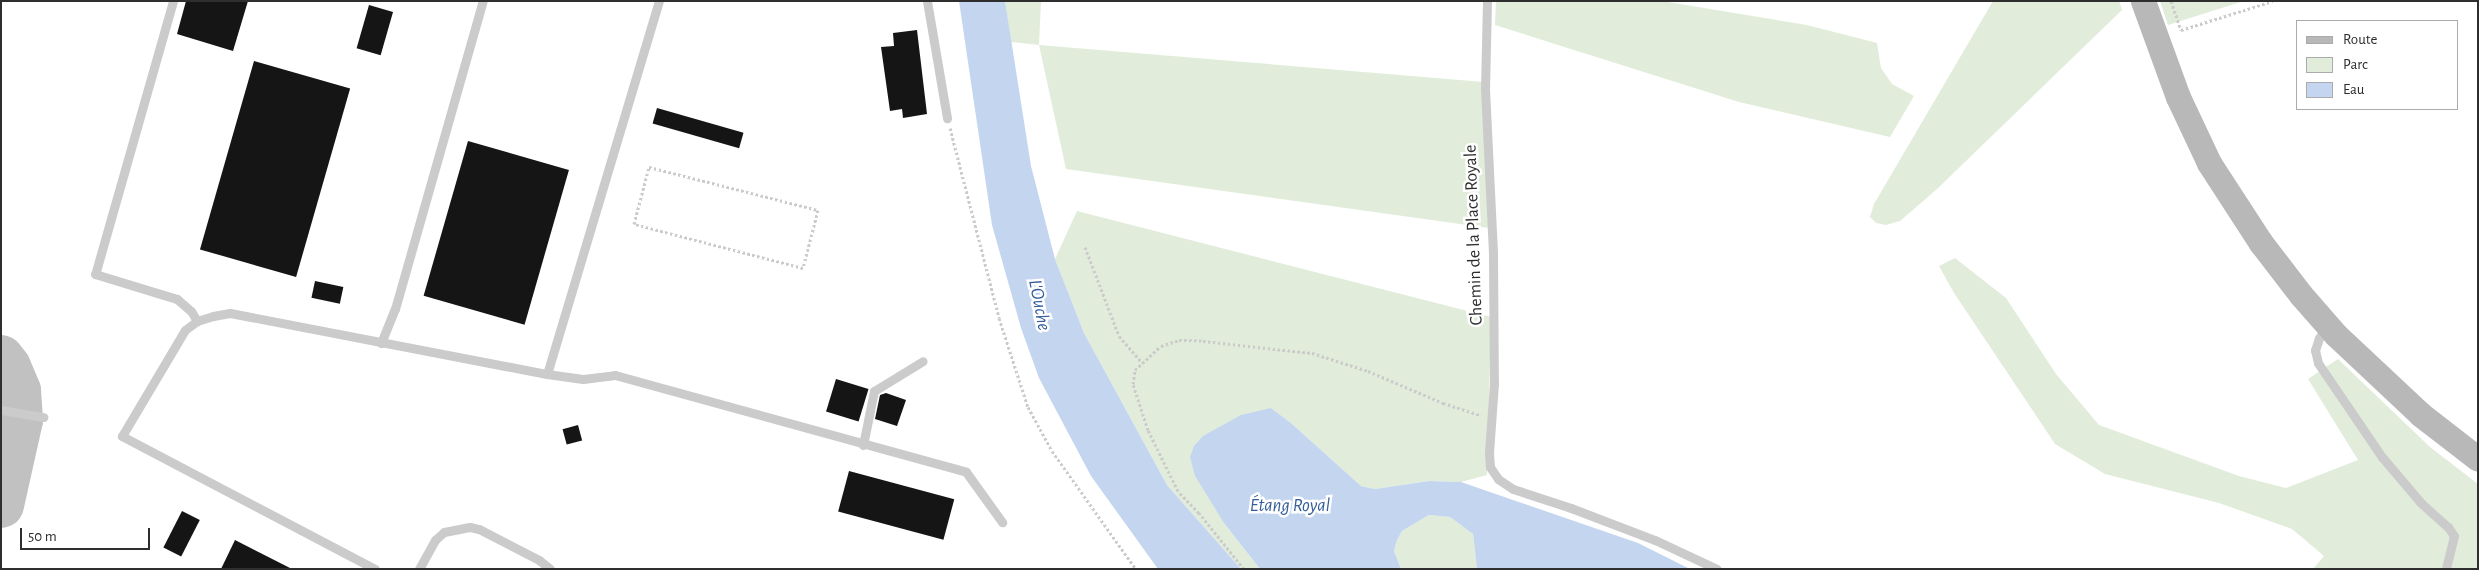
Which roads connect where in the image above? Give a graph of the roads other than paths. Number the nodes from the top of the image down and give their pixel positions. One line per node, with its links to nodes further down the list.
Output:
1 (173, 1): 8 (lane)
2 (483, 1): 10 (lane)
3 (659, 1): 12 (lane)
4 (927, 1): 7 (lane)
5 (1487, 1): 21 (lane, Chemin de la Place Royale)
6 (2143, 1): 9 (street)
7 (947, 118)
8 (196, 320): 10 (lane); 18 (lane)
9 (2328, 326): 16 (street); 22 (lane)
10 (381, 343): 12 (lane)
11 (923, 361): 15 (lane)
12 (547, 374): 15 (lane)
13 (1, 410): 14 (lane)
14 (43, 417)
15 (862, 445): 17 (lane)
16 (2478, 459)
17 (1002, 522)
18 (375, 569)
19 (419, 569): 20 (lane)
20 (550, 569)
21 (1717, 569)
22 (2446, 569)

